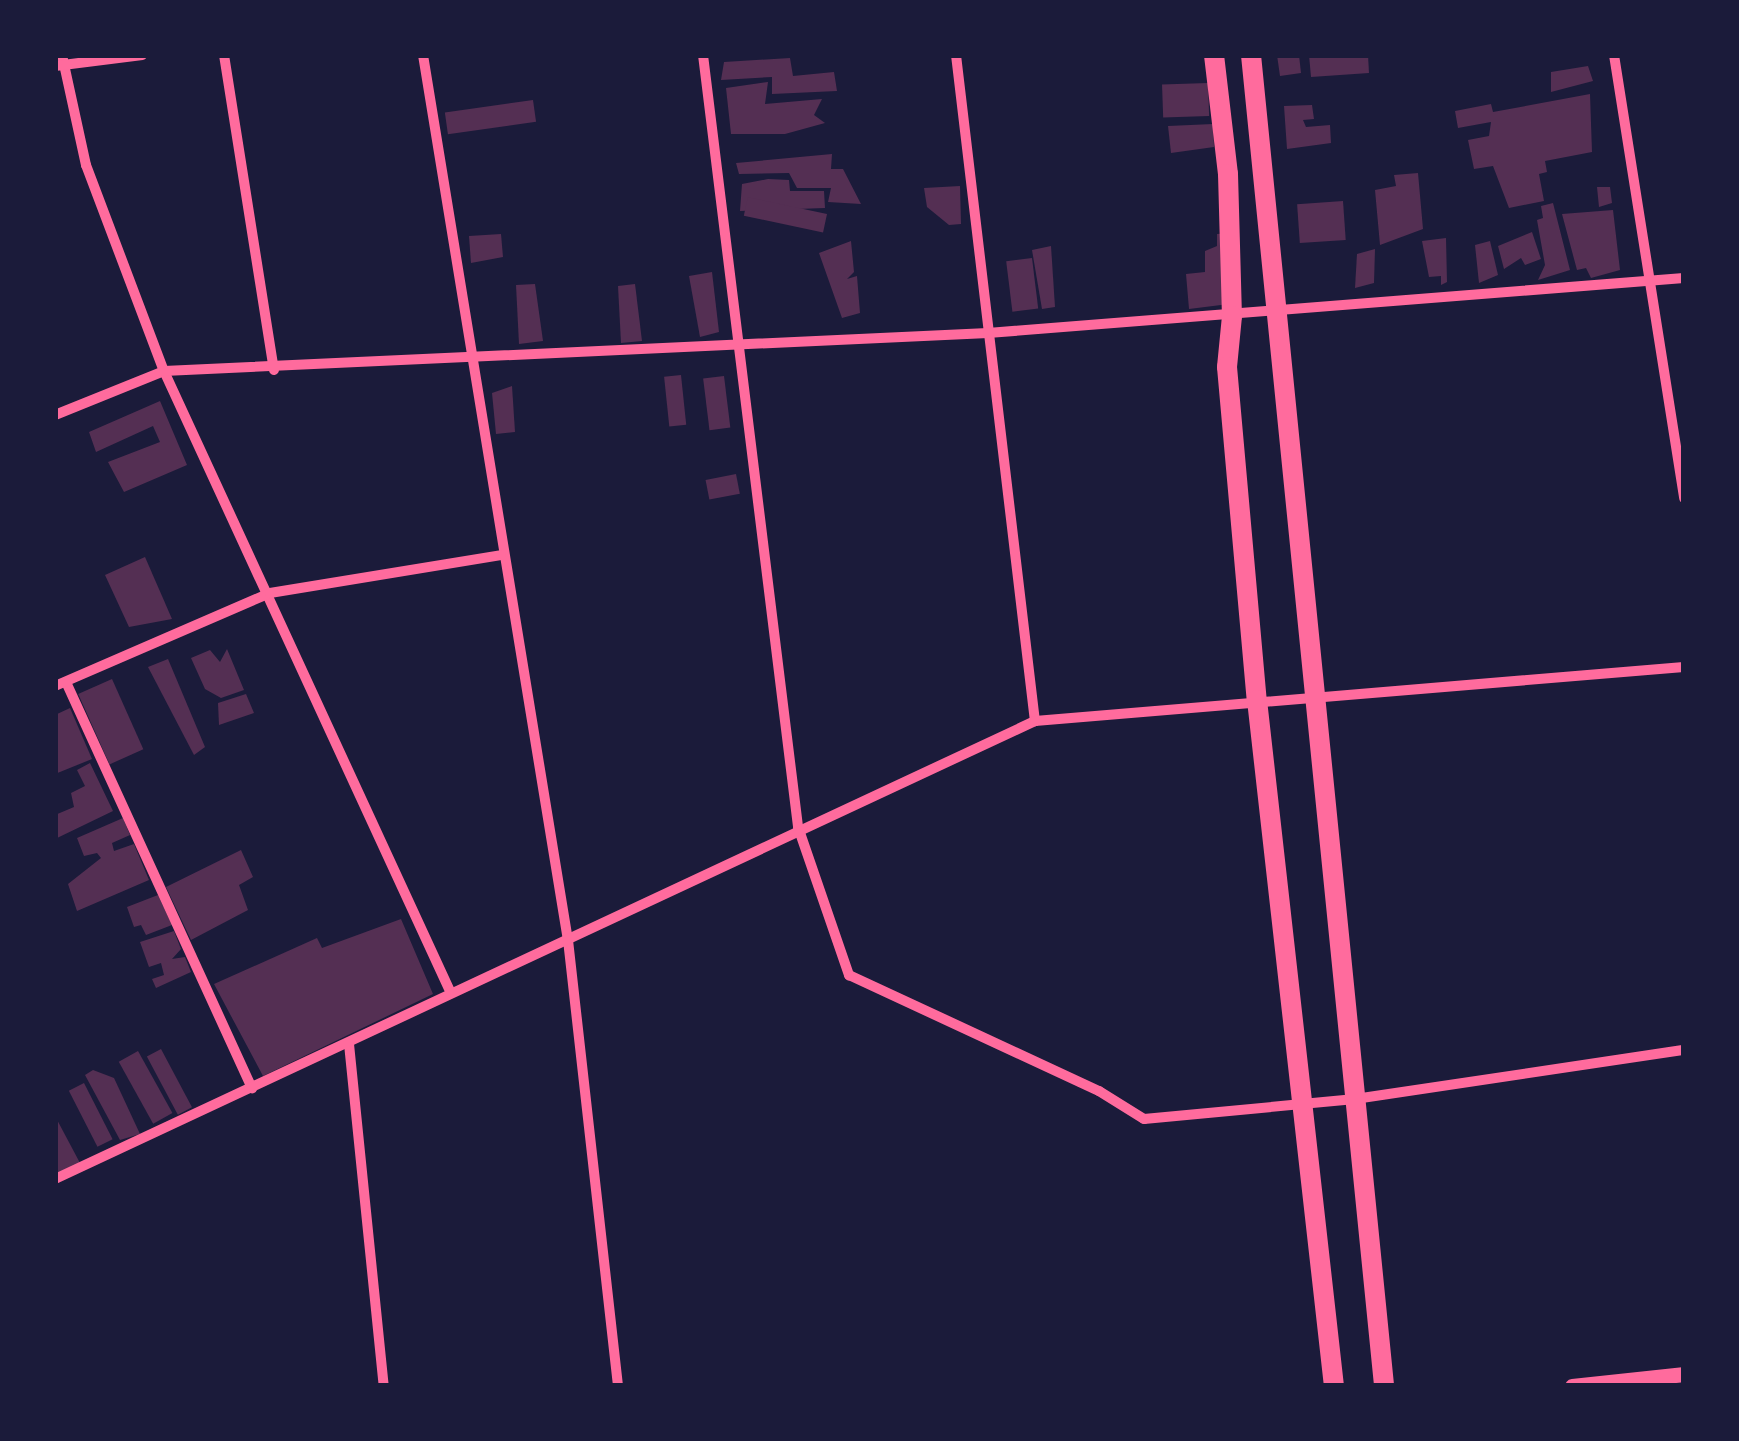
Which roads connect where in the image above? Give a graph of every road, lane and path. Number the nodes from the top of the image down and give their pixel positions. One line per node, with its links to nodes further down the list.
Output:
1 (142, 55): 9 (street)
2 (224, 55): 17 (street)
3 (423, 55): 16 (street)
4 (703, 55): 15 (street)
5 (956, 55): 14 (street)
6 (1214, 55): 13 (main road)
7 (1252, 55): 12 (main road)
8 (1614, 55): 11 (street)
9 (60, 62): 18 (street)
10 (1684, 278): 11 (street)
11 (1649, 279): 12 (street); 20 (street)
12 (1276, 306): 13 (street); 26 (main road)
13 (1232, 316): 14 (street); 25 (main road)
14 (988, 333): 15 (street); 27 (street)
15 (737, 343): 16 (street); 28 (street)
16 (475, 354): 17 (street); 21 (street)
17 (274, 370): 18 (street)
18 (164, 371): 19 (street); 22 (street)
19 (55, 415)
20 (1684, 499)
21 (501, 555): 22 (street); 29 (street)
22 (270, 593): 24 (street); 30 (street)
23 (1684, 666): 26 (street)
24 (61, 684): 33 (street)
25 (1257, 700): 26 (street); 27 (street); 35 (main road)
26 (1316, 700): 34 (main road)
27 (1035, 721): 28 (street)
28 (798, 827): 29 (street); 35 (street)
29 (568, 940): 30 (street); 39 (street)
30 (450, 989): 31 (street)
31 (349, 1044): 33 (street); 38 (street)
32 (1684, 1050): 34 (street)
33 (252, 1088): 36 (street)
34 (1356, 1099): 35 (street); 41 (main road)
35 (1301, 1100): 40 (main road)
36 (55, 1179)
37 (1684, 1374): 42 (street)
38 (384, 1386)
39 (618, 1386)
40 (1334, 1386)
41 (1384, 1386)
42 (1572, 1386)

